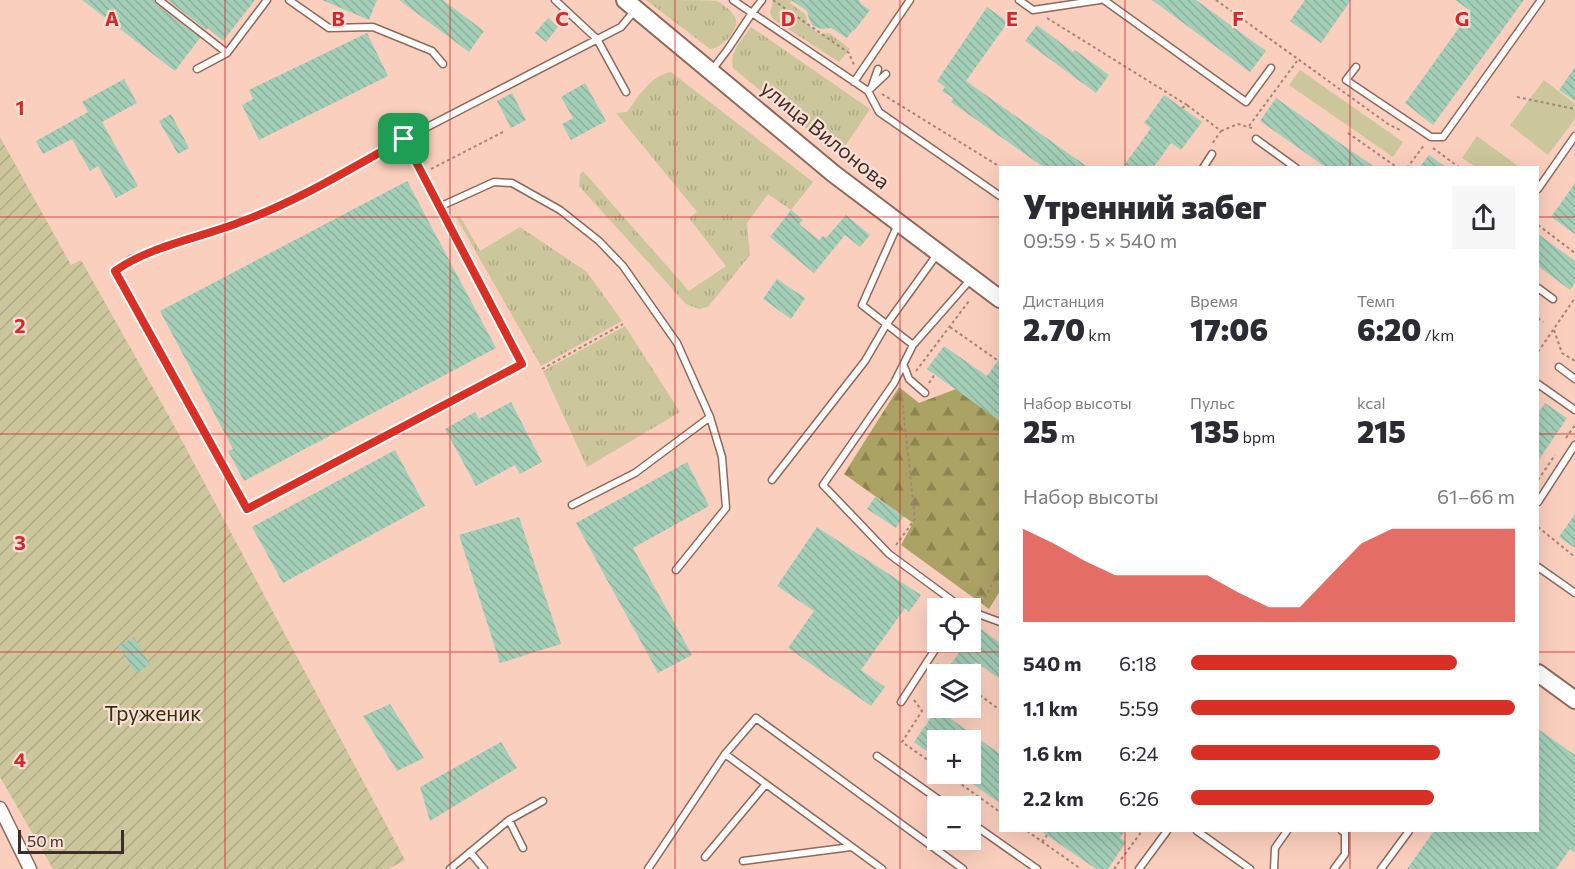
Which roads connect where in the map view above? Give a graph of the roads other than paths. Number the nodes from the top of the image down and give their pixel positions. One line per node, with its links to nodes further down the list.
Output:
1 (159, 0): 14 (lane)
2 (267, 0): 14 (lane)
3 (289, 0): 15 (lane)
4 (555, 0): 13 (lane)
5 (733, 0): 12 (lane)
6 (762, 0): 12 (lane)
7 (910, 0): 22 (lane)
8 (1019, 0): 9 (lane)
9 (1102, 0): 16 (lane)
10 (1541, 0): 17 (lane)
11 (631, 5): 13 (lane); 20 (street, улица Вилонова)
12 (752, 13): 20 (lane); 22 (lane)
13 (597, 39): 24 (lane); 26 (lane)
14 (227, 53): 18 (lane)
15 (443, 64)
16 (1271, 68)
17 (1356, 68)
18 (197, 69)
19 (878, 69): 23 (lane)
20 (711, 71): 34 (street, улица Вилонова)
21 (886, 74): 23 (lane)
22 (856, 79): 23 (lane)
23 (870, 89): 32 (lane)
24 (626, 92)
25 (1575, 136): 31 (lane)
26 (404, 139): 33 (lane); 33 (lane)
27 (1256, 140): 30 (lane)
28 (1210, 152): 29 (lane)
29 (1204, 166)
30 (1293, 166)
31 (1539, 188)
32 (999, 195)
33 (439, 207): 48 (lane)
34 (898, 224): 35 (street, улица Вилонова); 40 (lane)
35 (938, 253): 36 (street, улица Вилонова); 40 (lane)
36 (972, 278): 38 (street, улица Вилонова); 41 (lane)
37 (1539, 289): 39 (lane)
38 (999, 298)
39 (1552, 299)
40 (886, 325): 41 (lane); 50 (lane)
41 (913, 345): 42 (lane)
42 (904, 366): 46 (lane); 56 (lane)
43 (1559, 367): 44 (lane)
44 (1575, 379)
45 (1539, 385): 47 (lane)
46 (925, 393)
47 (1575, 410)
48 (710, 417): 52 (lane); 54 (lane)
49 (1575, 445): 51 (lane)
50 (772, 480)
51 (1539, 500)
52 (572, 505)
53 (1539, 568): 55 (lane)
54 (676, 570)
55 (1575, 592)
56 (948, 598)
57 (981, 615): 58 (lane)
58 (999, 622)
59 (934, 652): 62 (lane)
60 (1539, 674): 61 (street)
61 (1575, 700)
62 (901, 702)
63 (725, 754): 65 (lane); 84 (lane); 86 (lane)
64 (877, 756): 66 (lane)
65 (766, 784): 76 (lane); 79 (lane)
66 (934, 796)
67 (543, 801): 69 (lane)
68 (0, 808): 81 (street)
69 (509, 820): 77 (lane); 78 (lane)
70 (981, 830): 87 (lane)
71 (1166, 832): 88 (lane)
72 (1198, 832): 89 (lane)
73 (1286, 832): 90 (lane)
74 (1344, 832): 91 (lane)
75 (1408, 832): 92 (lane)
76 (852, 847): 80 (lane); 85 (lane)
77 (523, 848)
78 (470, 852): 82 (lane); 83 (lane)
79 (705, 857)
80 (742, 861)
81 (30, 869)
82 (450, 869)
83 (484, 869)
84 (648, 869)
85 (882, 869)
86 (963, 869)
87 (1037, 869)
88 (1139, 869)
89 (1250, 869)
90 (1274, 869)
91 (1334, 869)
92 (1382, 869)

